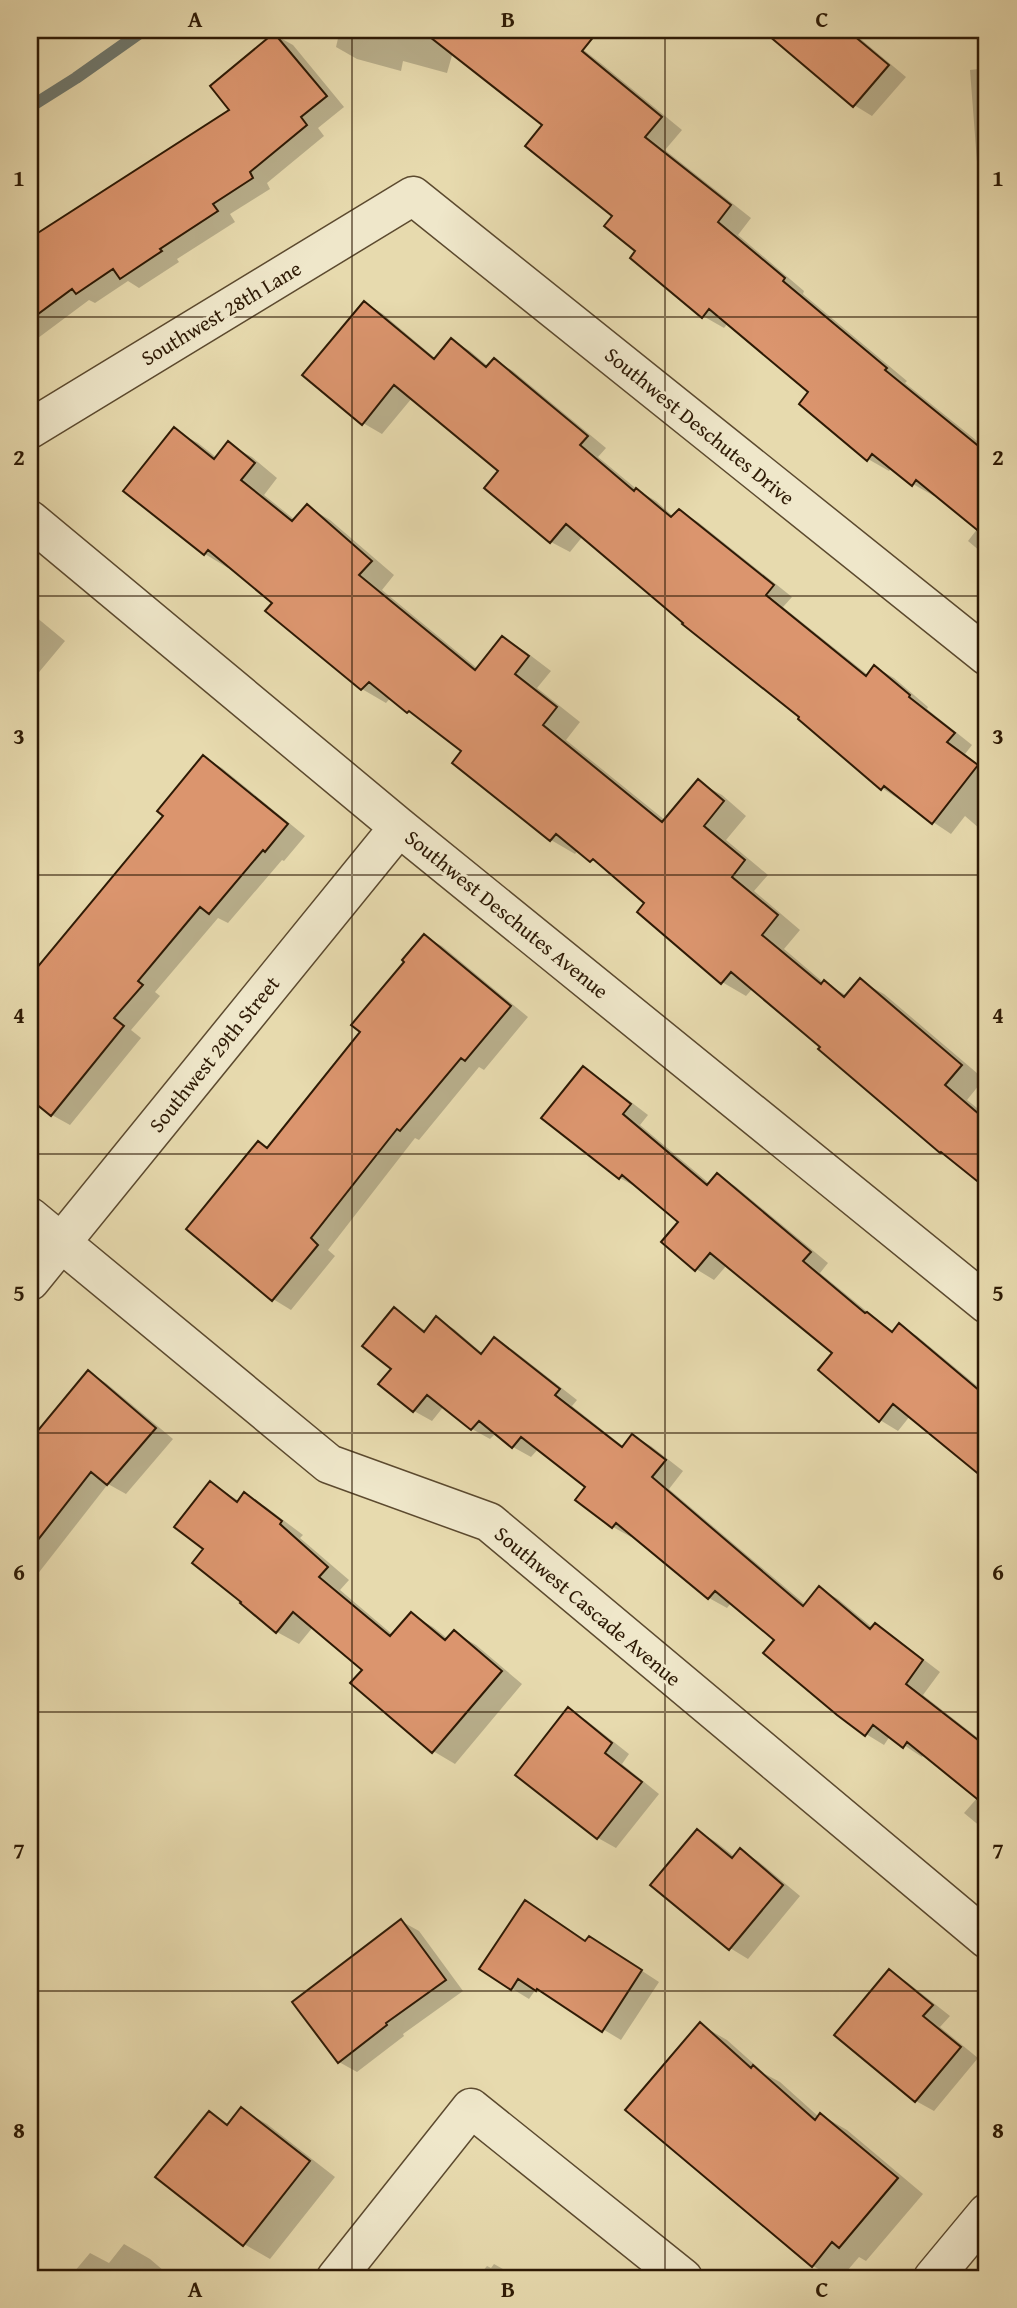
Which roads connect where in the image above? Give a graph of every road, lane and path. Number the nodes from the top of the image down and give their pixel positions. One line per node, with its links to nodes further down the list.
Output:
1 (413, 196): 2 (street, Southwest 28th Lane); 4 (street, Southwest Deschutes Drive)
2 (30, 429)
3 (30, 520): 5 (street, Southwest Deschutes Avenue)
4 (987, 656)
5 (398, 827): 7 (street, Southwest 29th Street); 9 (street, Southwest Deschutes Avenue)
6 (30, 1217): 7 (street, Southwest Cascade Avenue)
7 (62, 1243): 8 (street, Southwest 29th Street); 10 (street, Southwest Cascade Avenue)
8 (30, 1282)
9 (987, 1304)
10 (987, 1939)
11 (987, 2213): 14 (street)
12 (336, 2278): 13 (street)
13 (683, 2278)
14 (933, 2278)

